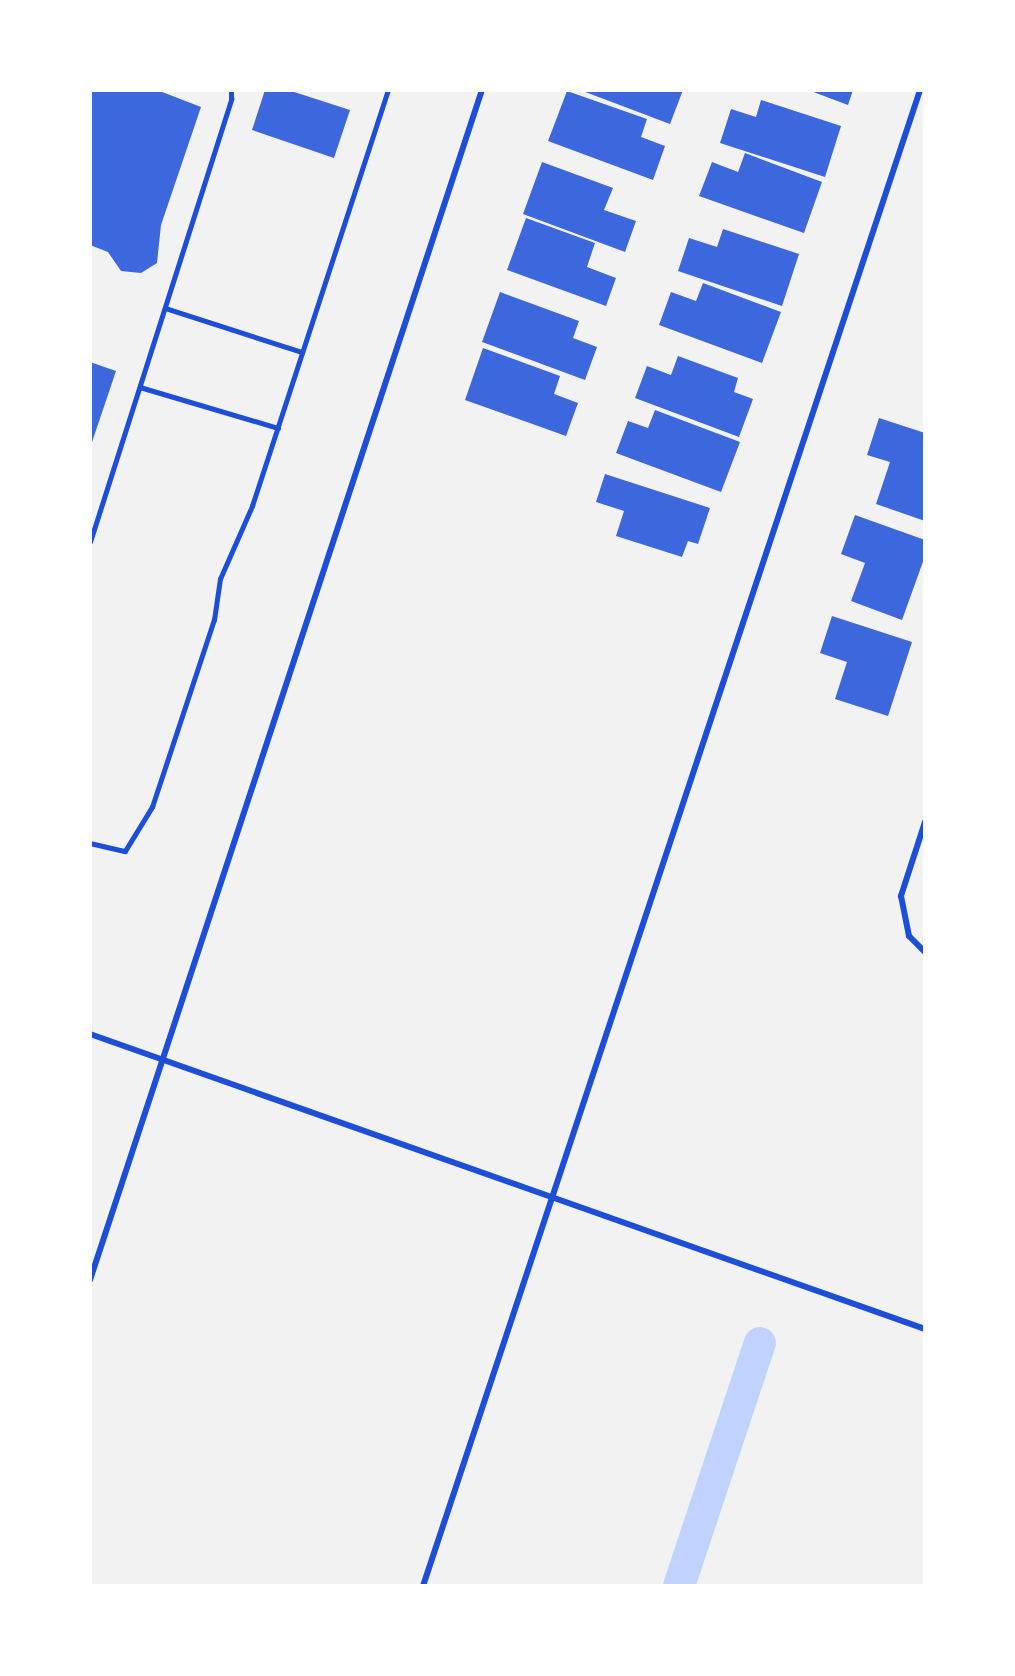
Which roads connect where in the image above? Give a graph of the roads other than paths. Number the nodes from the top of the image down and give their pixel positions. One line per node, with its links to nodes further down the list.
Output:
1 (231, 90): 5 (lane)
2 (388, 90): 6 (lane)
3 (482, 90): 14 (street)
4 (920, 90): 15 (street)
5 (165, 308): 6 (lane); 7 (lane)
6 (302, 352): 8 (lane)
7 (140, 387): 8 (lane); 9 (lane)
8 (278, 428): 11 (lane)
9 (90, 542)
10 (925, 822): 12 (street)
11 (90, 843)
12 (925, 952)
13 (90, 1034): 14 (street)
14 (162, 1059): 15 (street); 16 (street)
15 (553, 1197): 17 (street); 18 (street)
16 (90, 1280)
17 (925, 1329)
18 (423, 1586)

